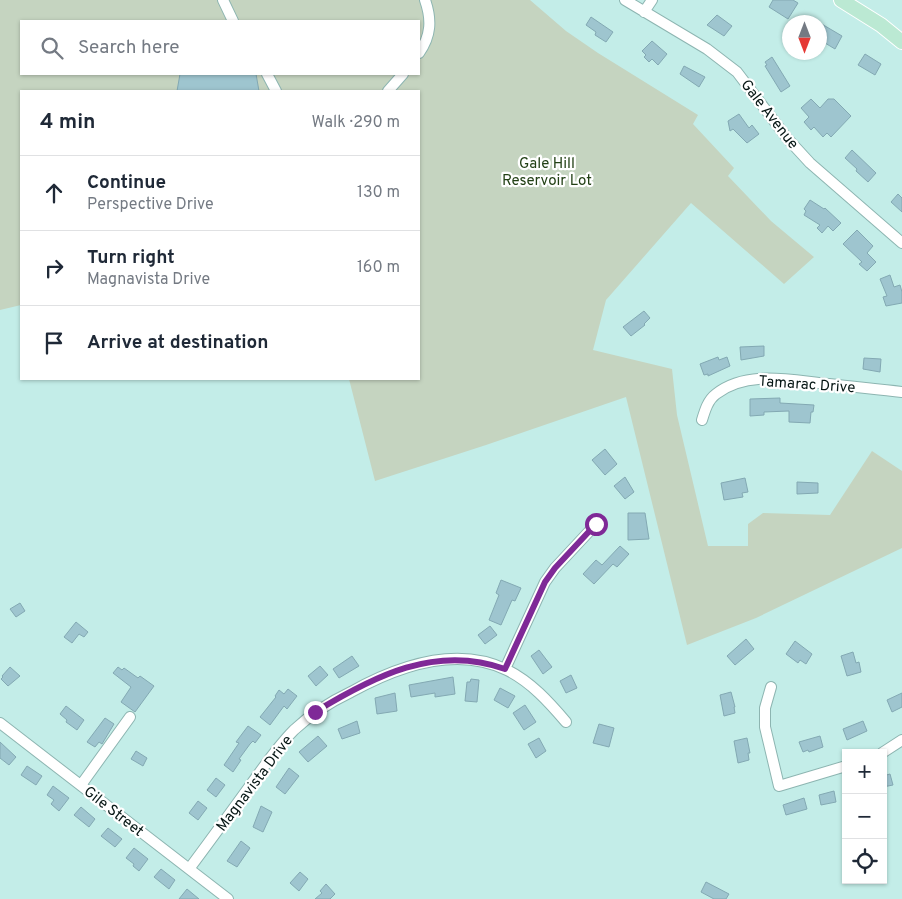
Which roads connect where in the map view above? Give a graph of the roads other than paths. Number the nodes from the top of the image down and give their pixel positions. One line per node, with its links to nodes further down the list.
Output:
1 (223, 0): 7 (street)
2 (425, 0): 9 (street)
3 (625, 0): 6 (street, Gale Avenue)
4 (652, 0): 6 (street)
5 (841, 0): 8 (main road)
6 (644, 12): 14 (street, Gale Avenue)
7 (233, 20)
8 (902, 42)
9 (420, 52)
10 (268, 75): 12 (street)
11 (402, 75): 13 (street)
12 (275, 90)
13 (389, 90)
14 (902, 243)
15 (902, 392): 16 (street, Tamarac Drive)
16 (702, 420)
17 (596, 524): 18 (street)
18 (505, 669): 22 (street, Magnavista Drive); 27 (street, Magnavista Drive)
19 (771, 687): 25 (street)
20 (130, 717): 26 (street)
21 (0, 722): 26 (street, Gile Street)
22 (566, 722)
23 (902, 740): 24 (street)
24 (887, 750)
25 (842, 767)
26 (81, 785): 27 (street, Gile Street)
27 (189, 870): 28 (street, Gile Street)
28 (228, 899)

